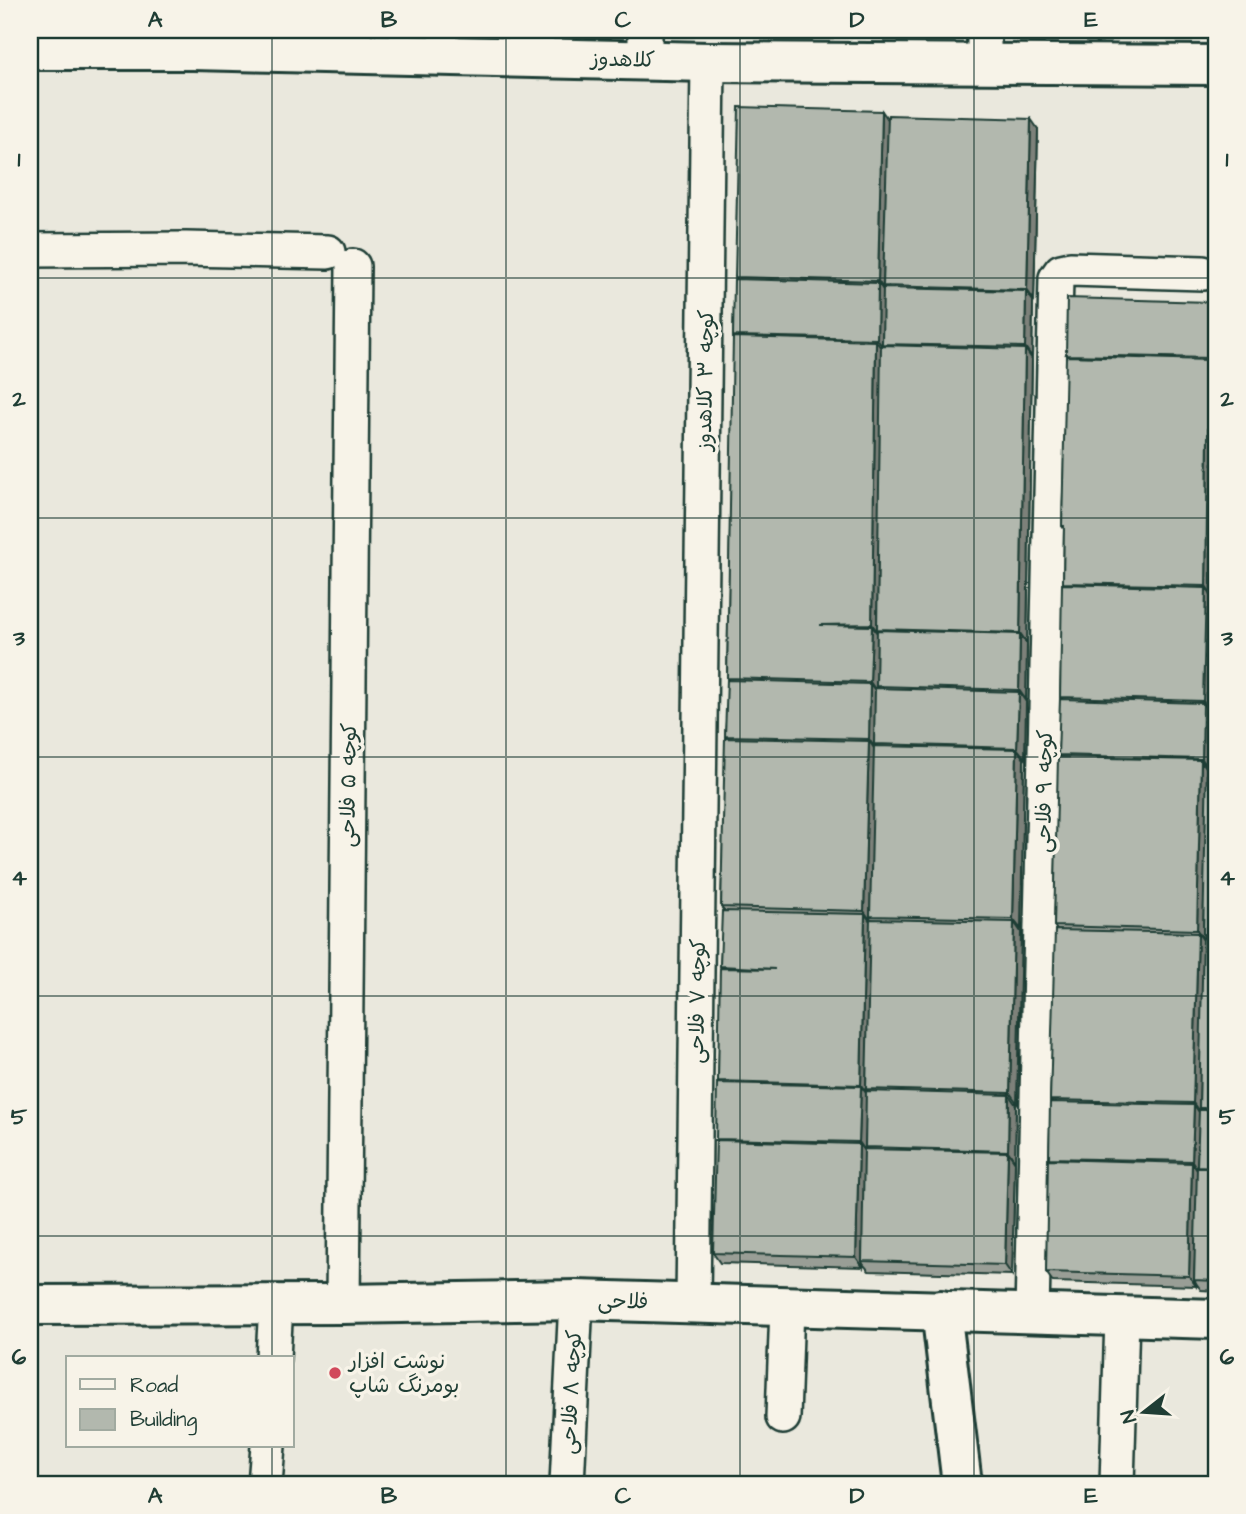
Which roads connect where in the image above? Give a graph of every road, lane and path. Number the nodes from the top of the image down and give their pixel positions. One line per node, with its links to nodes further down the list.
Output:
1 (314, 41): 2 (street, کلاهدوز); 4 (street, کلاهدوز)
2 (645, 45): 5 (street, کلاهدوز)
3 (984, 47): 5 (street, کلاهدوز); 6 (street, کلاهدوز)
4 (30, 50)
5 (708, 62): 9 (street, کوچه ۳ کلاهدوز)
6 (1216, 65)
7 (30, 250): 13 (street, کوچه ۵ فلاحی)
8 (1203, 273): 17 (street, کوچه ۹ فلاحی)
9 (701, 699): 11 (street, کوچه ۷ فلاحی)
10 (576, 1300): 11 (street, فلاحی); 13 (street, فلاحی); 24 (street, کوچه ۸ فلاحی)
11 (693, 1303): 15 (street, فلاحی)
12 (276, 1304): 13 (street, فلاحی); 14 (street, فلاحی); 20 (street)
13 (343, 1304)
14 (30, 1305)
15 (788, 1307): 16 (street, فلاحی); 21 (street)
16 (941, 1310): 17 (street, فلاحی); 25 (street)
17 (1032, 1313): 18 (street, فلاحی)
18 (1122, 1317): 19 (street, فلاحی); 26 (street)
19 (1216, 1319)
20 (273, 1356)
21 (783, 1417)
22 (268, 1448): 23 (street)
23 (265, 1484)
24 (567, 1484)
25 (962, 1484)
26 (1117, 1484)

